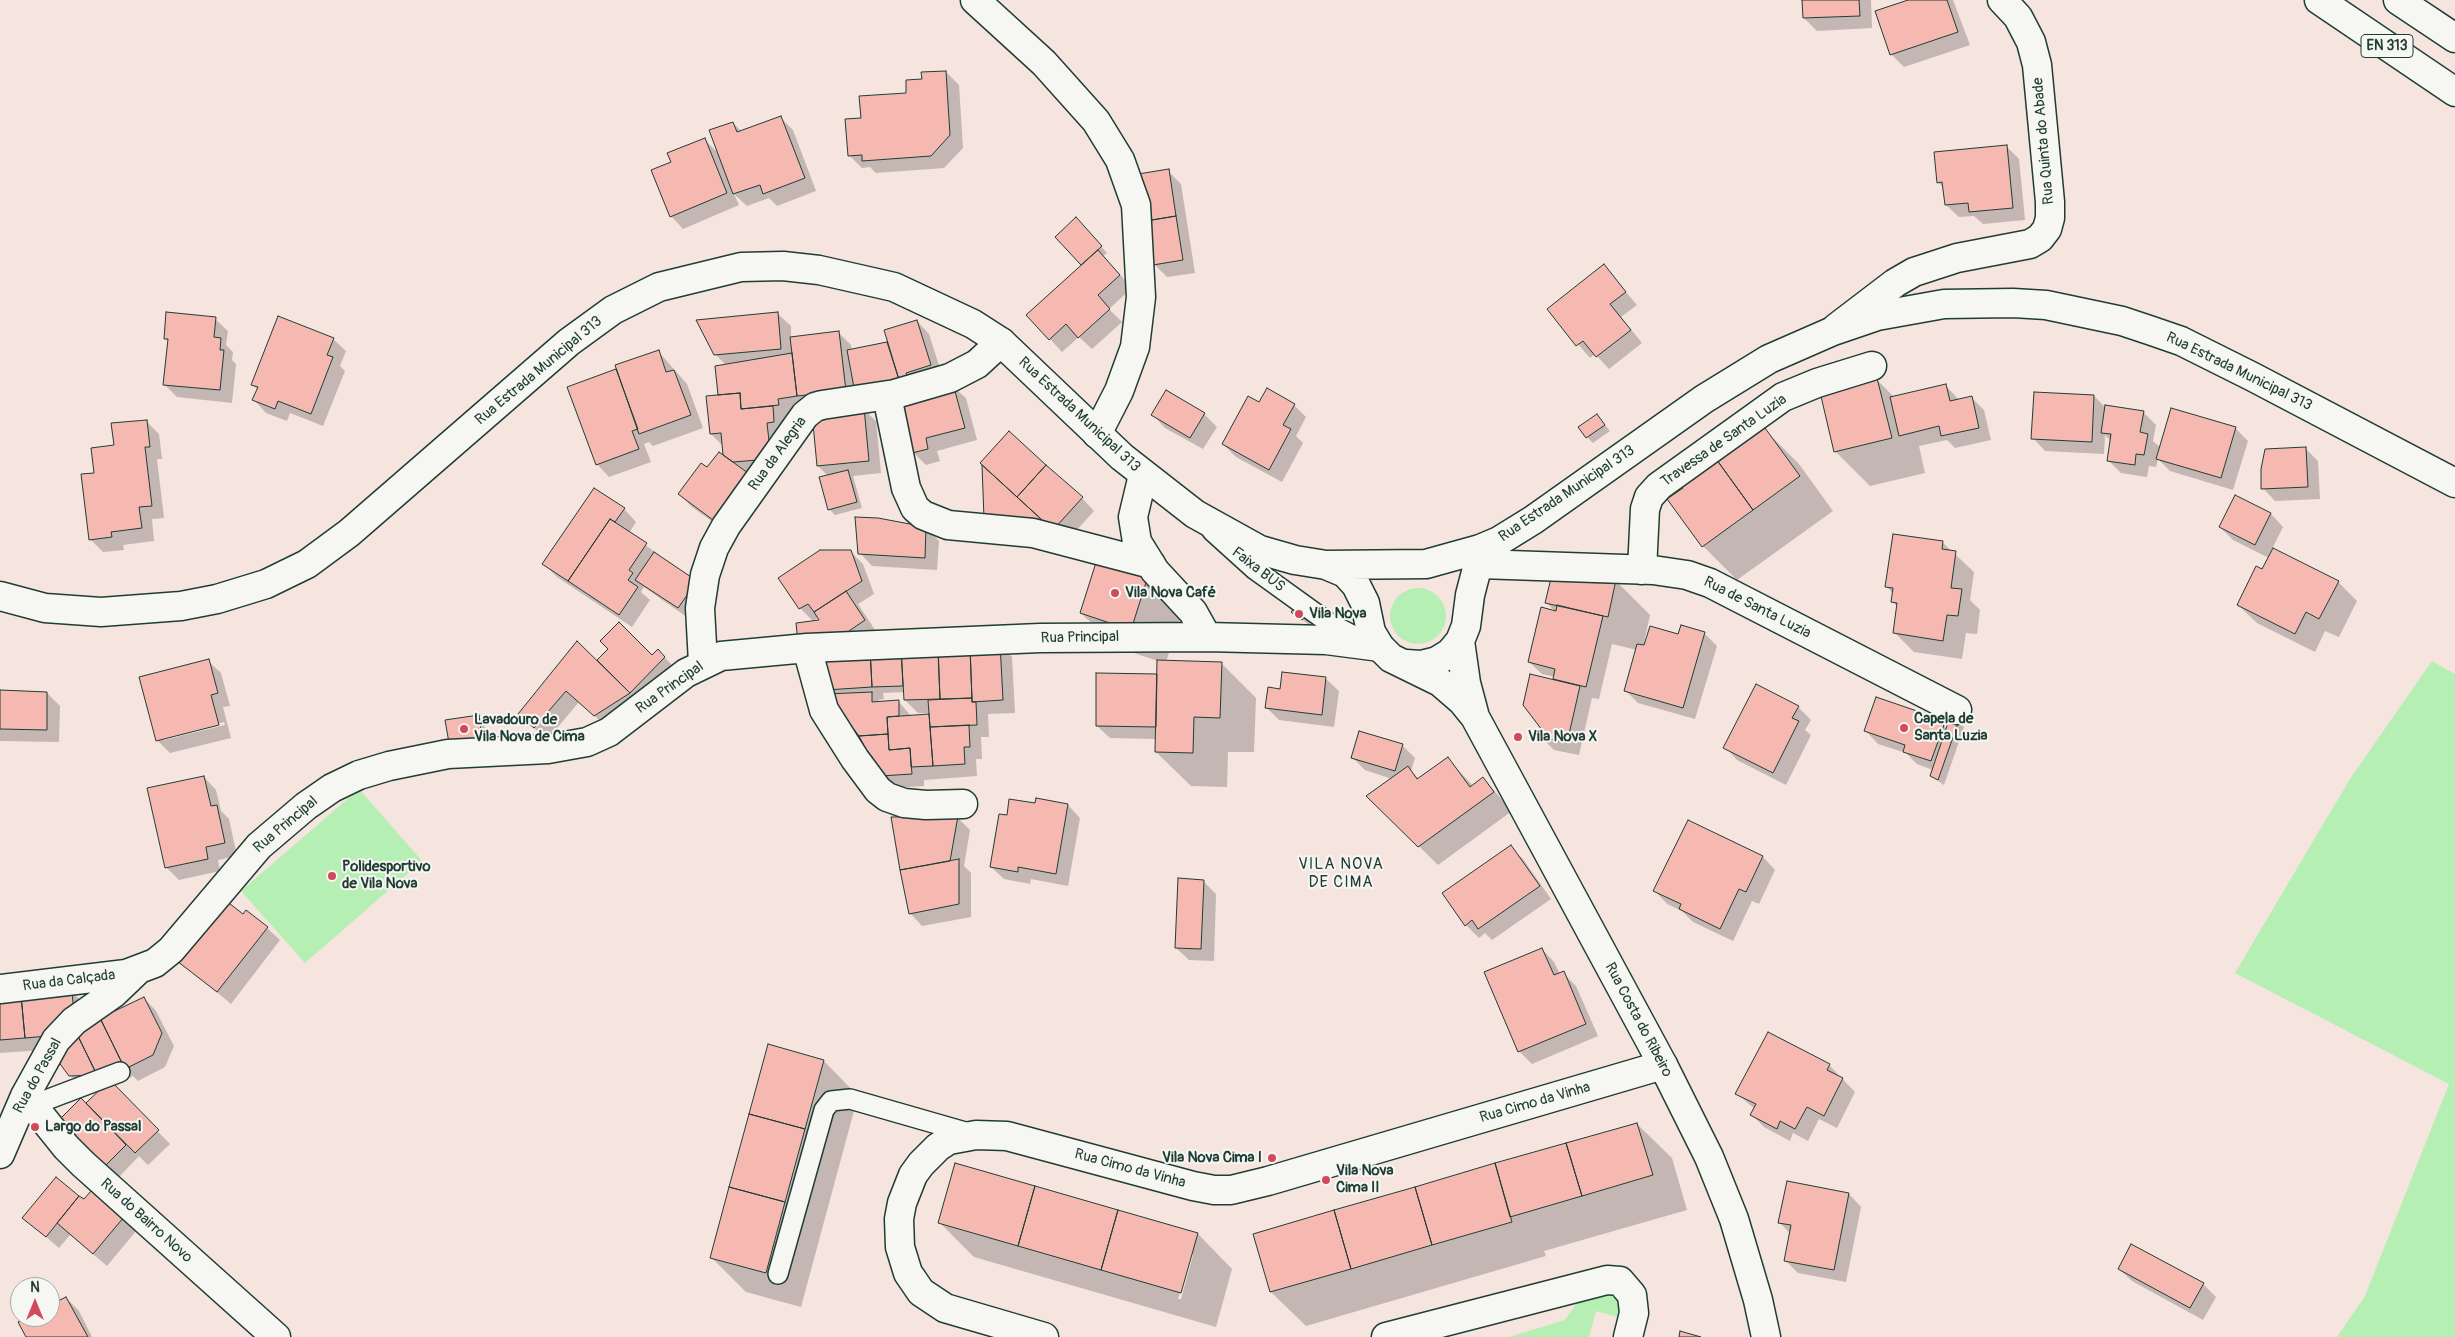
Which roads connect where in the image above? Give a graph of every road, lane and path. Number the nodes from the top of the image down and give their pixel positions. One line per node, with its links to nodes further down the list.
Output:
1 (974, 0): 11 (street)
2 (2002, 0): 7 (street, Rua Quinta do Abade)
3 (2319, 0): 6 (street, EN 313)
4 (2398, 0): 5 (street, EN 313)
5 (2455, 38)
6 (2455, 92)
7 (1833, 330): 13 (street, Rua Estrada Municipal 313); 15 (street, Rua Estrada Municipal 313)
8 (1001, 342): 10 (street, Rua da Alegria); 11 (street, Rua Estrada Municipal 313); 22 (street, Rua Estrada Municipal 313)
9 (1872, 366): 21 (street, Travessa de Santa Luzia)
10 (887, 396): 16 (street); 29 (street, Rua da Alegria)
11 (1097, 434): 12 (street, Rua Estrada Municipal 313)
12 (1143, 474): 14 (street, Rua Estrada Municipal 313); 16 (street)
13 (2455, 483)
14 (1195, 514): 19 (street, Rua Estrada Municipal 313); 27 (lane, Faixa BUS)
15 (1498, 541): 17 (street, Rua Estrada Municipal 313); 18 (street)
16 (1151, 564): 25 (street)
17 (1426, 564): 20 (street, Rua Estrada Municipal 313); 23 (street)
18 (1480, 564): 21 (street, Rua de Santa Luzia); 23 (street)
19 (1326, 565): 20 (street, Rua Estrada Municipal 313); 24 (street)
20 (1389, 565): 24 (street)
21 (1642, 570): 31 (street, Rua de Santa Luzia)
22 (0, 596)
23 (1467, 610): 26 (street)
24 (1369, 616): 27 (street)
25 (1208, 637): 27 (street, Rua Principal); 28 (street, Rua Principal)
26 (1460, 641): 30 (street); 32 (street)
27 (1380, 646): 30 (street)
28 (807, 648): 29 (street, Rua Principal); 33 (street)
29 (702, 663): 34 (street, Rua Principal)
30 (1406, 664): 32 (street)
31 (1958, 710)
32 (1475, 718): 36 (street, Rua Costa do Ribeiro)
33 (963, 804)
34 (137, 971): 35 (street, Rua da Calçada); 38 (street, Rua do Passal)
35 (0, 989)
36 (1663, 1065): 39 (street, Rua Cimo da Vinha); 46 (street, Rua Costa do Ribeiro)
37 (120, 1072): 38 (lane)
38 (29, 1100): 40 (street, Rua do Passal); 42 (street, Rua do Bairro Novo)
39 (976, 1135): 41 (lane); 43 (street, Rua Cimo da Vinha)
40 (0, 1154)
41 (778, 1274)
42 (276, 1337)
43 (1044, 1337)
44 (1386, 1337): 45 (street)
45 (1628, 1337)
46 (1766, 1337)

